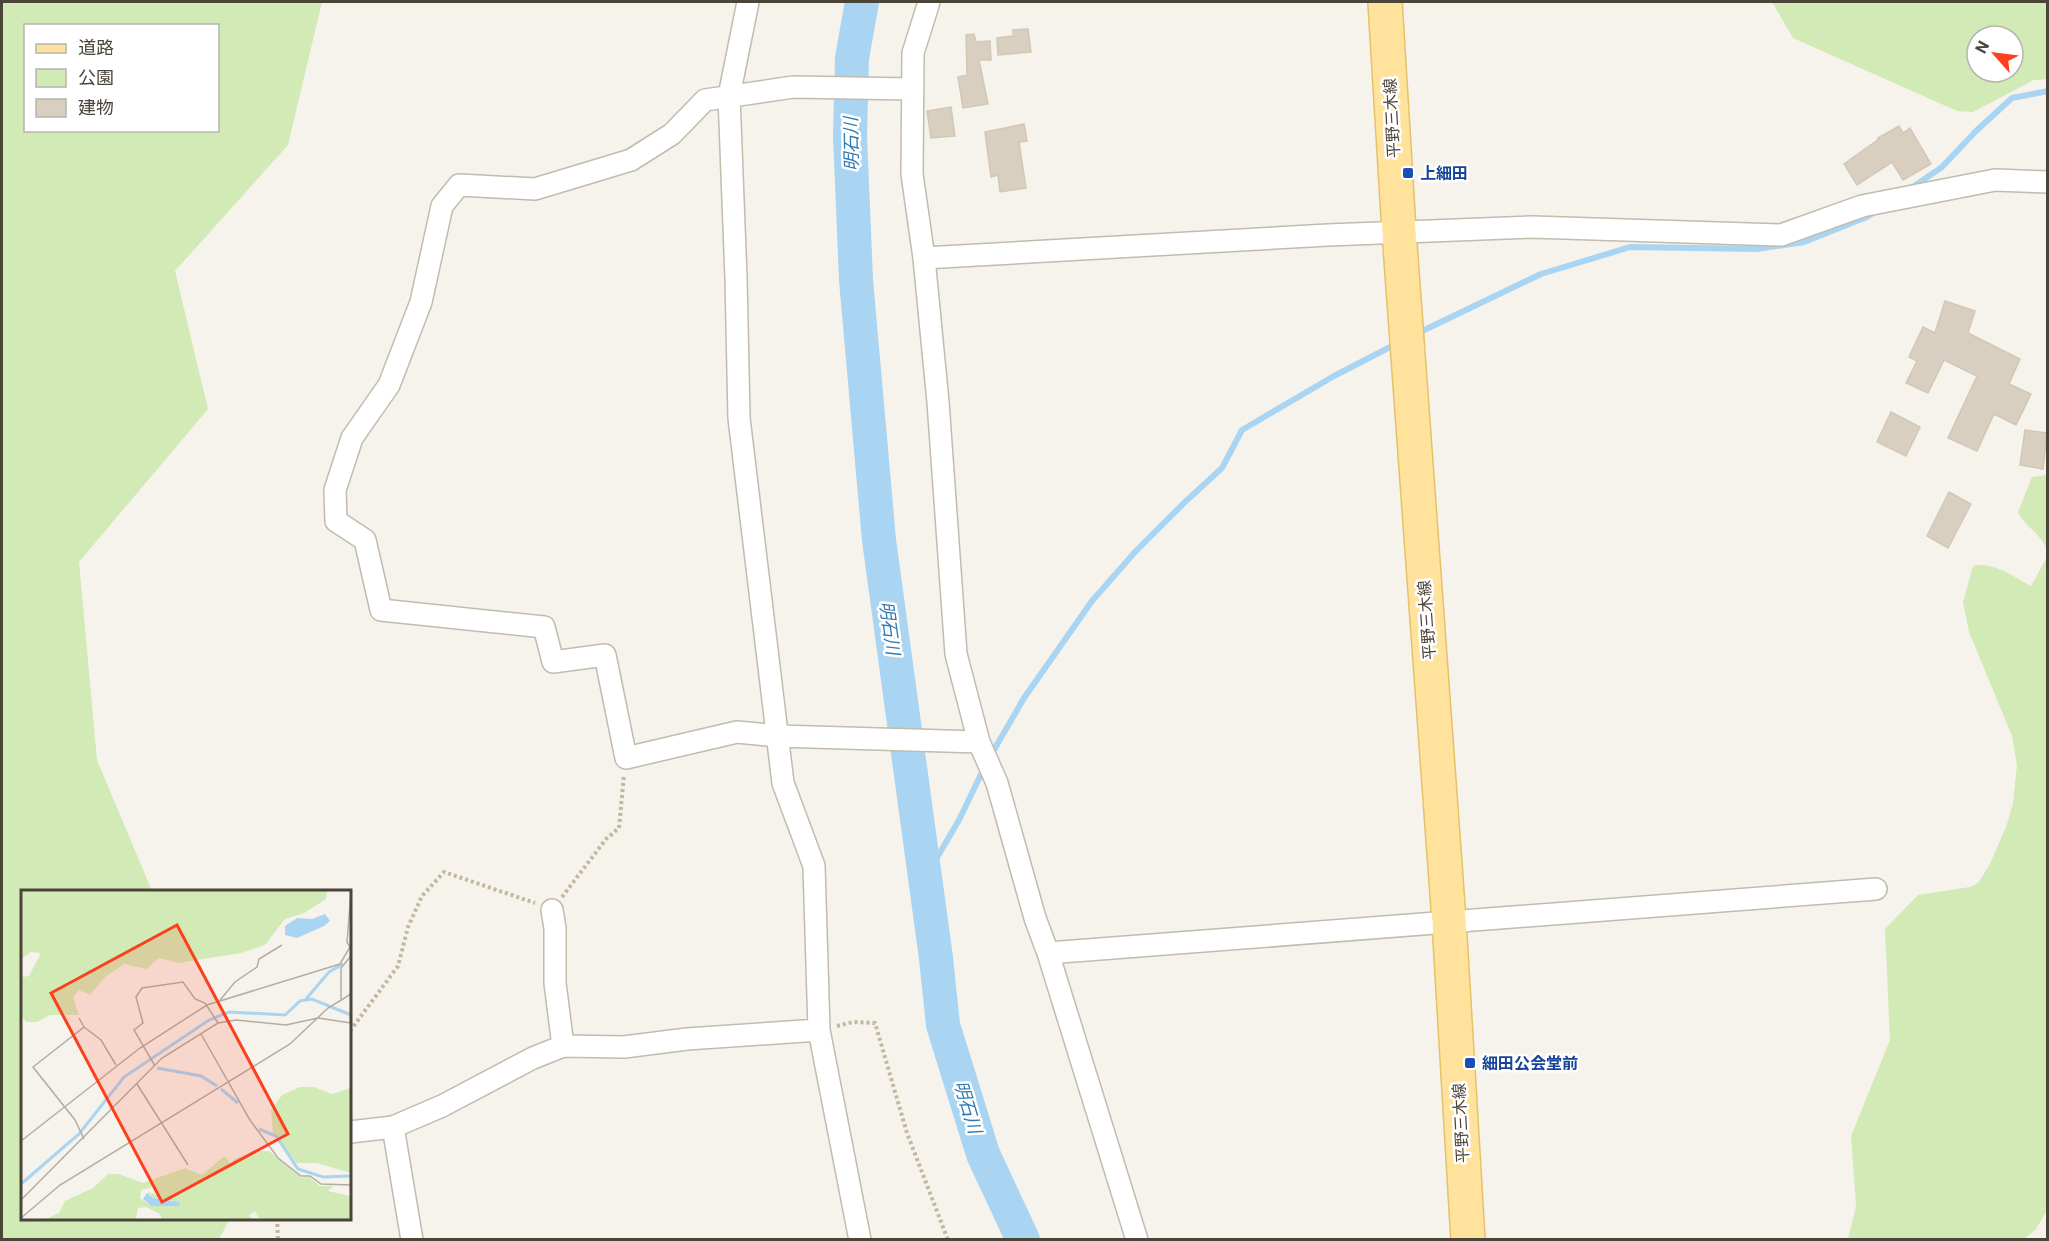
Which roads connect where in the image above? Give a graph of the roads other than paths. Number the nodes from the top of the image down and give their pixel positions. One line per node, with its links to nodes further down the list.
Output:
1 (748, 2): 5 (street)
2 (929, 2): 4 (street)
3 (1385, 2): 7 (main road, 平野三木線)
4 (912, 89): 5 (street); 8 (street)
5 (729, 96): 9 (street); 9 (street)
6 (2048, 182): 7 (street)
7 (1399, 231): 8 (street); 13 (main road, 平野三木線)
8 (924, 258): 10 (street)
9 (778, 736): 10 (street); 15 (street)
10 (979, 742): 14 (street)
11 (1876, 889): 13 (street)
12 (552, 910): 16 (street)
13 (1449, 921): 14 (street); 22 (main road, 平野三木線)
14 (1048, 953): 21 (street)
15 (819, 1030): 16 (street); 20 (street)
16 (563, 1046): 17 (street)
17 (393, 1126): 18 (street); 19 (street)
18 (351, 1132)
19 (412, 1239)
20 (860, 1239)
21 (1137, 1239)
22 (1468, 1239)

